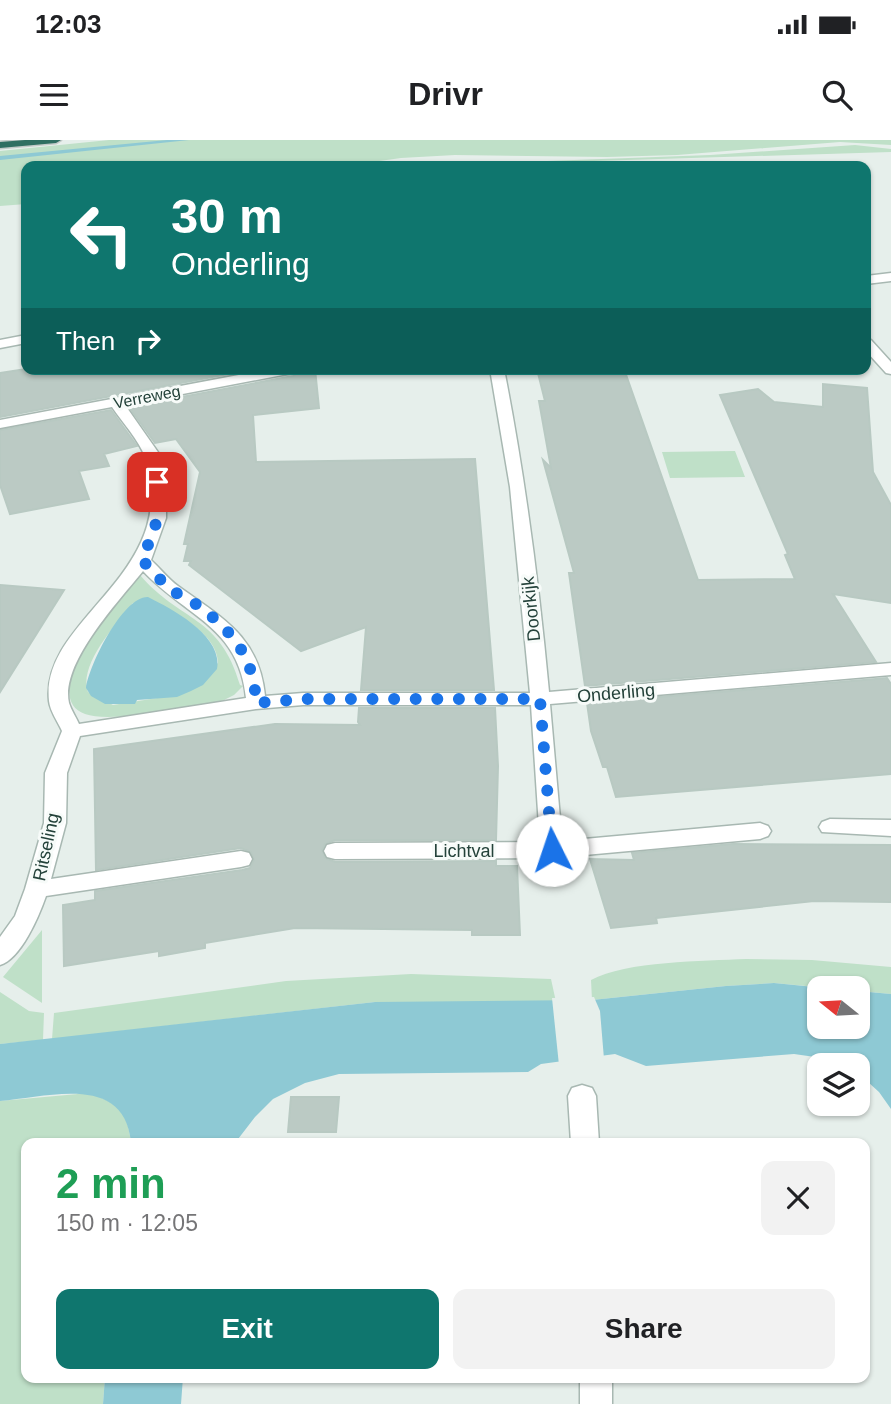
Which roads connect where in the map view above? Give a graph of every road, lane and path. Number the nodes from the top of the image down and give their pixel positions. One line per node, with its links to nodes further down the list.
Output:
1 (56, 140): 2 (highway)
2 (0, 145)
3 (891, 277): 4 (street)
4 (871, 279)
5 (21, 340): 6 (street)
6 (0, 344)
7 (871, 348): 8 (street)
8 (891, 370)
9 (240, 375): 11 (street, Verreweg)
10 (499, 375): 15 (street, Doorkijk)
11 (117, 404): 12 (street, Verreweg); 13 (street)
12 (0, 424)
13 (142, 561): 16 (street); 17 (street)
14 (891, 669): 15 (street, Onderling)
15 (540, 699): 16 (street, Onderling); 21 (street, Doorkijk)
16 (256, 703): 17 (street, Onderling)
17 (72, 731): 24 (street, Ritseling)
18 (830, 827): 19 (street)
19 (891, 828)
20 (760, 831): 21 (street, Lichtval)
21 (552, 850): 22 (street, Lichtval)
22 (335, 851)
23 (241, 859): 24 (street)
24 (37, 889): 25 (street, Ritseling)
25 (0, 956)
26 (582, 1096): 27 (street)
27 (585, 1138)
28 (596, 1383): 29 (street)
29 (596, 1404)

